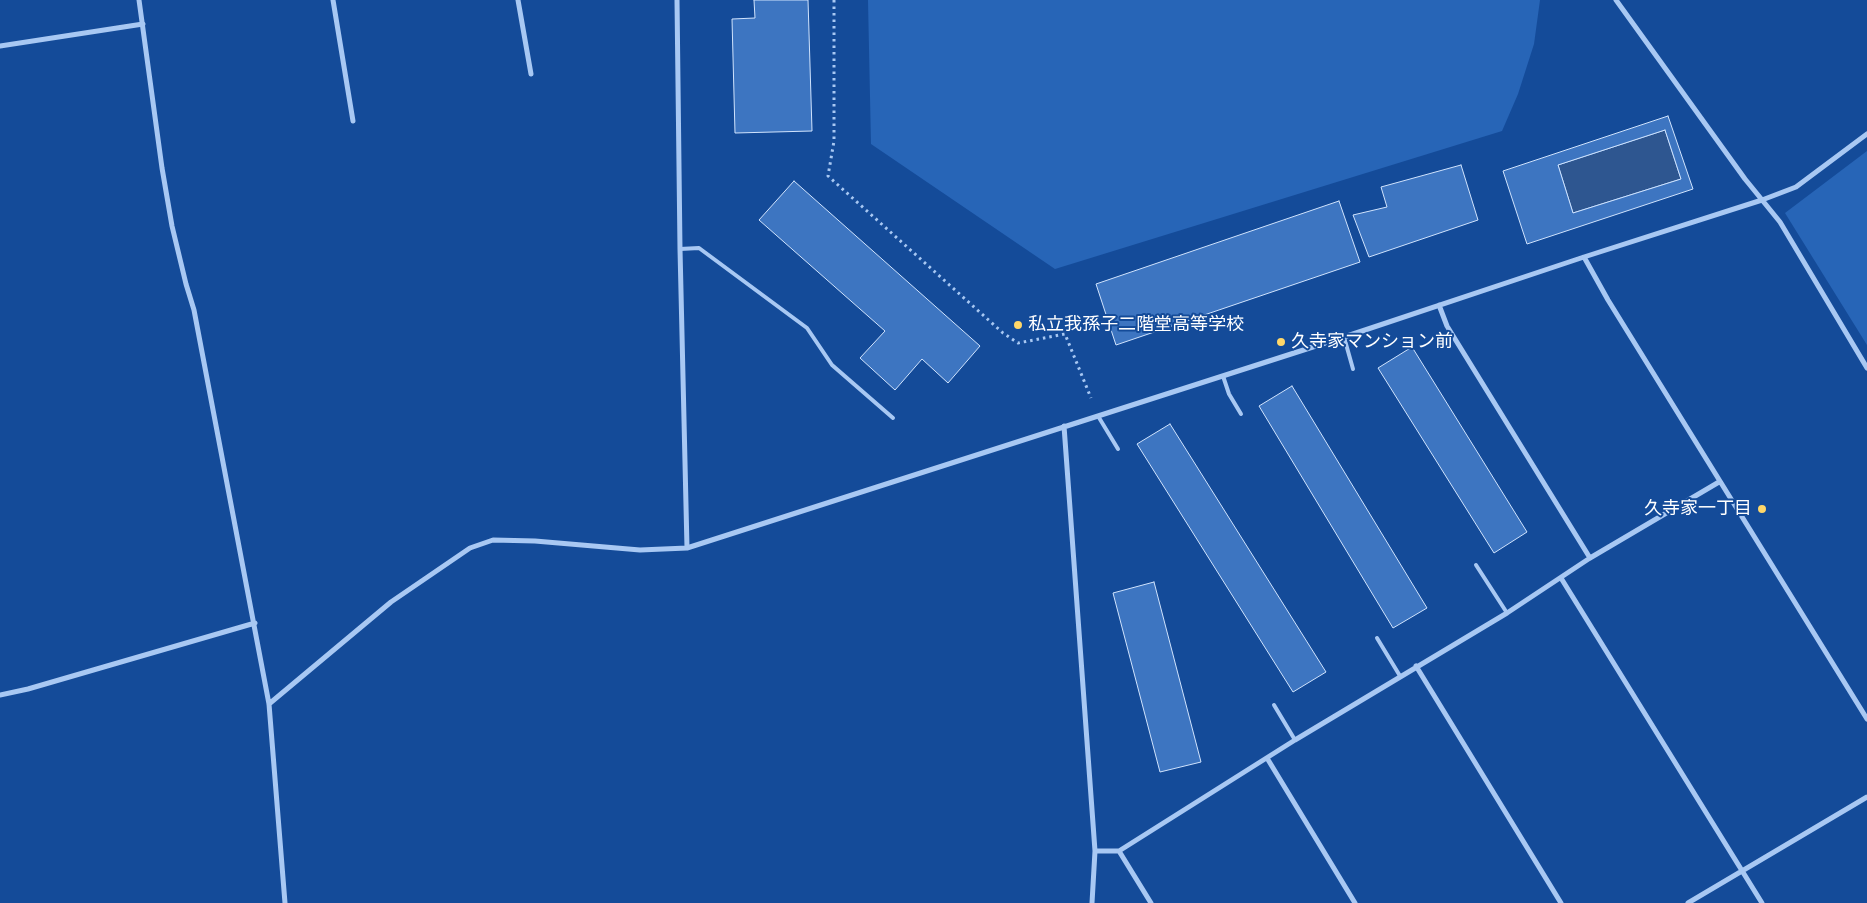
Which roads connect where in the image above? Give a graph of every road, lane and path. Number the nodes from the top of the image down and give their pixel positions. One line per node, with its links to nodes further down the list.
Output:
1 (139, 0): 7 (street)
2 (333, 0): 10 (street)
3 (518, 0): 9 (street)
4 (677, 0): 13 (street)
5 (834, 0): 21 (path)
6 (1616, 0): 12 (street)
7 (143, 24): 8 (street); 31 (street)
8 (0, 46)
9 (531, 74)
10 (353, 122)
11 (1867, 134): 12 (street)
12 (1762, 200): 14 (street); 18 (street)
13 (680, 249): 22 (lane); 26 (street)
14 (1584, 257): 15 (street); 25 (street)
15 (1440, 304): 16 (street); 27 (street)
16 (1344, 337): 17 (lane); 19 (street)
17 (1353, 369)
18 (1867, 369)
19 (1223, 376): 20 (lane); 21 (street)
20 (1241, 414)
21 (1098, 416): 23 (street); 24 (lane)
22 (893, 418)
23 (1064, 426): 26 (street); 42 (street)
24 (1118, 449)
25 (1719, 482): 27 (street); 38 (street)
26 (687, 548): 36 (street)
27 (1590, 558): 29 (street)
28 (1476, 565): 30 (lane)
29 (1561, 578): 30 (street); 44 (street)
30 (1506, 613): 33 (street)
31 (255, 623): 35 (street); 36 (street)
32 (1377, 638): 34 (lane)
33 (1416, 666): 34 (street); 49 (street)
34 (1400, 676): 39 (street)
35 (0, 695)
36 (270, 704): 45 (street)
37 (1274, 705): 39 (lane)
38 (1867, 719)
39 (1296, 740): 40 (street)
40 (1267, 758): 43 (street); 48 (street)
41 (1867, 797): 44 (street)
42 (1095, 851): 43 (street); 46 (street)
43 (1119, 851): 47 (street)
44 (1741, 870): 50 (street); 51 (street)
45 (286, 903)
46 (1092, 903)
47 (1151, 903)
48 (1355, 903)
49 (1561, 903)
50 (1688, 903)
51 (1762, 903)

